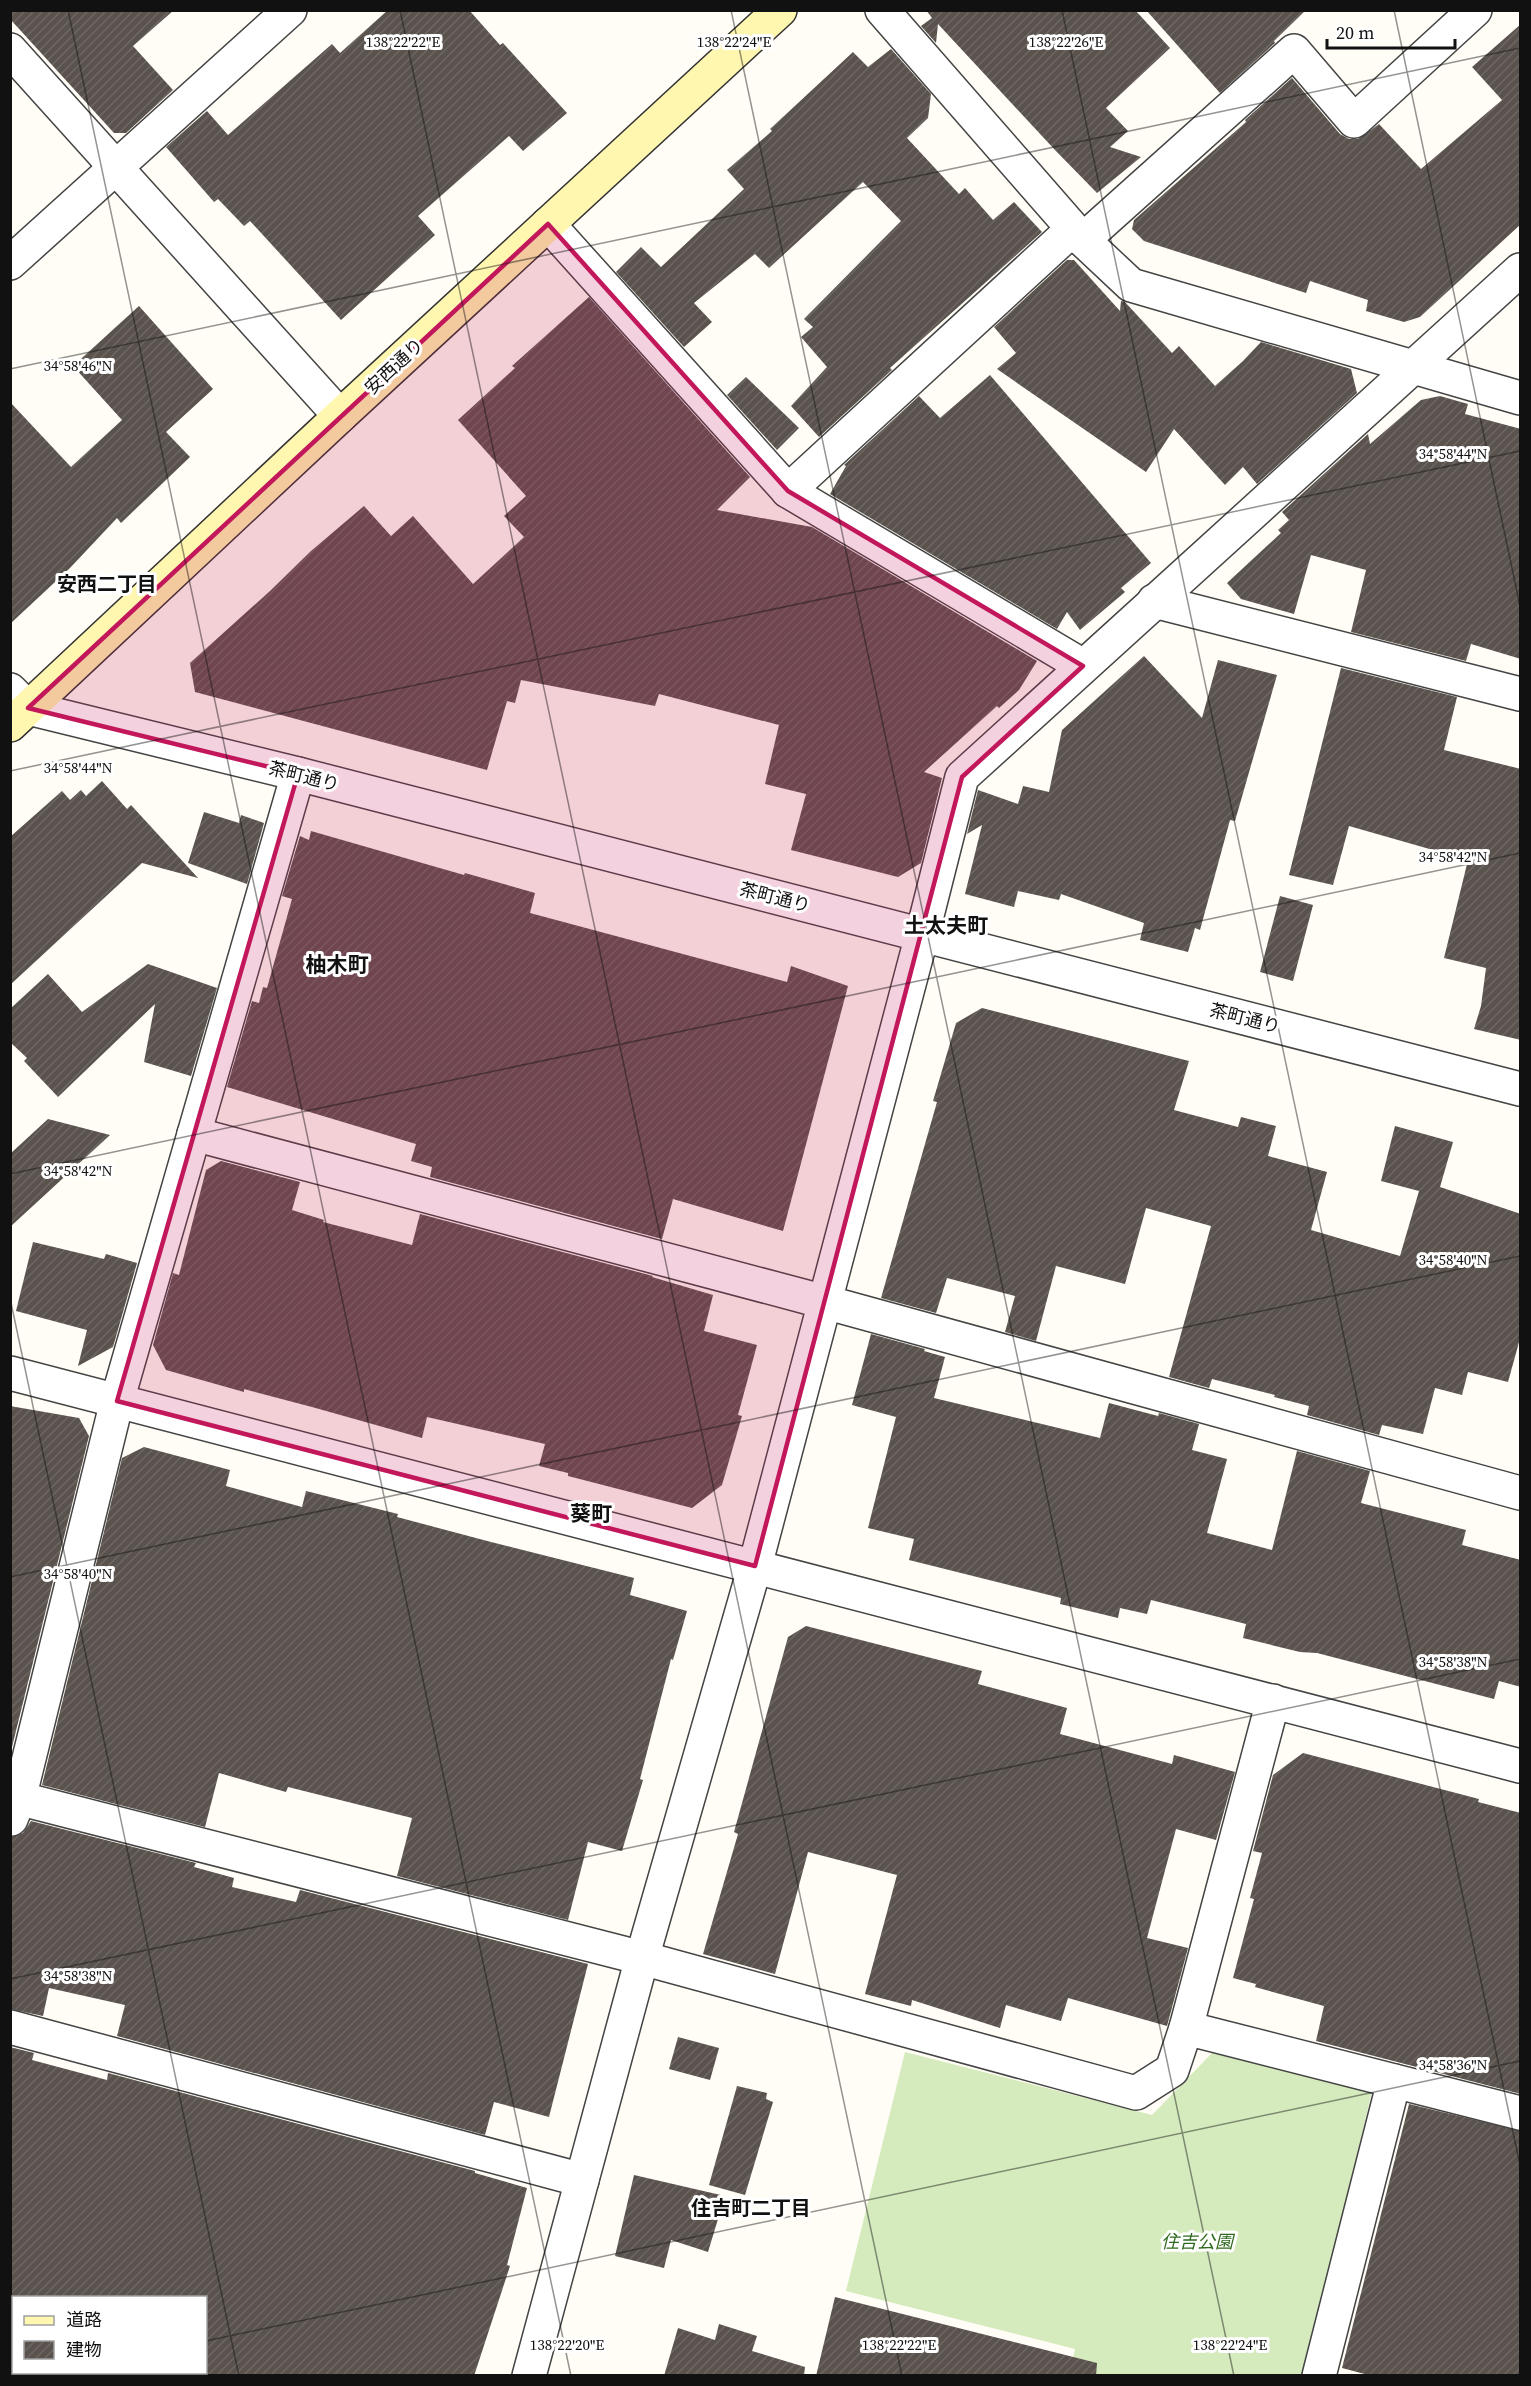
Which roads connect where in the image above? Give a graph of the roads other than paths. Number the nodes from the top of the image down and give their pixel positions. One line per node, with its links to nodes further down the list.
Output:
1 (290, 10): 6 (street)
2 (780, 10): 7 (main road, 安西通り)
3 (882, 10): 8 (street)
4 (1475, 10): 8 (street)
5 (10, 50): 6 (street)
6 (117, 168): 9 (street); 13 (street)
7 (548, 225): 13 (main road, 安西通り); 14 (street)
8 (1078, 235): 11 (street); 14 (street)
9 (10, 263)
10 (1521, 270): 11 (street)
11 (1416, 366): 12 (street); 15 (street)
12 (1521, 398)
13 (340, 416): 18 (main road, 安西通り)
14 (788, 491): 16 (street)
15 (1154, 601): 16 (street); 17 (street)
16 (1083, 666): 20 (street)
17 (1521, 694)
18 (16, 708): 19 (street, 茶町通り)
19 (298, 774): 20 (street, 茶町通り); 22 (street)
20 (922, 935): 21 (street, 茶町通り); 23 (street)
21 (1521, 1089)
22 (194, 1134): 23 (street); 25 (street)
23 (825, 1302): 26 (street); 27 (street)
24 (10, 1374): 25 (street)
25 (117, 1401): 27 (street); 30 (street)
26 (1521, 1493)
27 (755, 1566): 28 (street); 31 (street)
28 (1273, 1701): 29 (street); 33 (street)
29 (1521, 1766)
30 (13, 1805): 31 (street)
31 (642, 1959): 33 (street); 36 (street)
32 (10, 2027): 36 (street)
33 (1186, 2028): 34 (street)
34 (1394, 2081): 35 (street); 38 (street)
35 (1521, 2113)
36 (582, 2180): 37 (street)
37 (528, 2376)
38 (1319, 2376)

